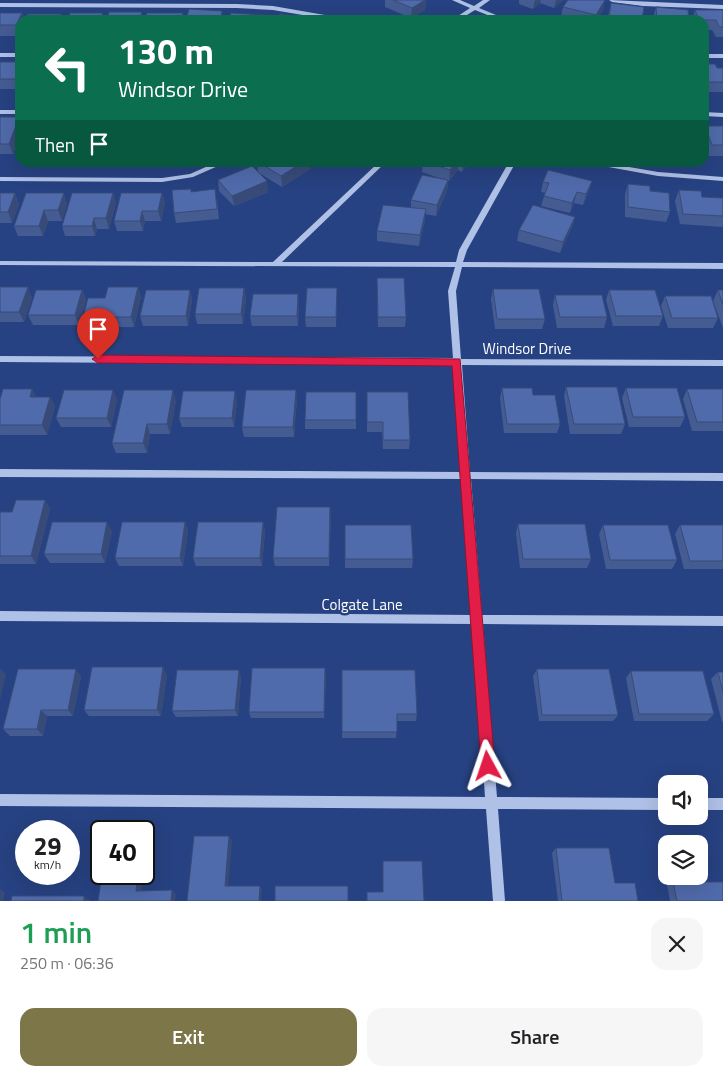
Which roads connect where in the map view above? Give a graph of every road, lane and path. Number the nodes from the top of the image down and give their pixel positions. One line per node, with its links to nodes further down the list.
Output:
1 (455, 0): 5 (street)
2 (487, 0): 5 (street)
3 (612, 0): 6 (street)
4 (0, 5): 7 (street)
5 (475, 8): 8 (street); 9 (street)
6 (723, 8)
7 (313, 15)
8 (463, 15)
9 (492, 15)
10 (0, 55): 11 (street)
11 (15, 55)
12 (709, 56): 13 (street)
13 (723, 56)
14 (0, 112): 15 (street)
15 (15, 112)
16 (709, 114): 17 (street)
17 (723, 115)
18 (212, 167): 22 (street)
19 (378, 167): 25 (street)
20 (510, 167): 26 (street)
21 (616, 167): 23 (street)
22 (0, 179)
23 (723, 179)
24 (0, 262): 25 (street)
25 (275, 264): 26 (street)
26 (459, 266): 27 (street); 29 (street)
27 (723, 266)
28 (0, 359): 29 (street, Windsor Drive)
29 (457, 362): 30 (street, Windsor Drive); 32 (street)
30 (723, 363)
31 (0, 473): 32 (street)
32 (465, 476): 33 (street); 35 (street)
33 (723, 477)
34 (0, 616): 35 (street, Colgate Lane)
35 (476, 620): 36 (street, Colgate Lane); 38 (street)
36 (723, 621)
37 (0, 800): 38 (street)
38 (491, 803): 39 (street); 42 (street)
39 (658, 804)
40 (708, 804): 41 (street)
41 (723, 804)
42 (499, 901)

